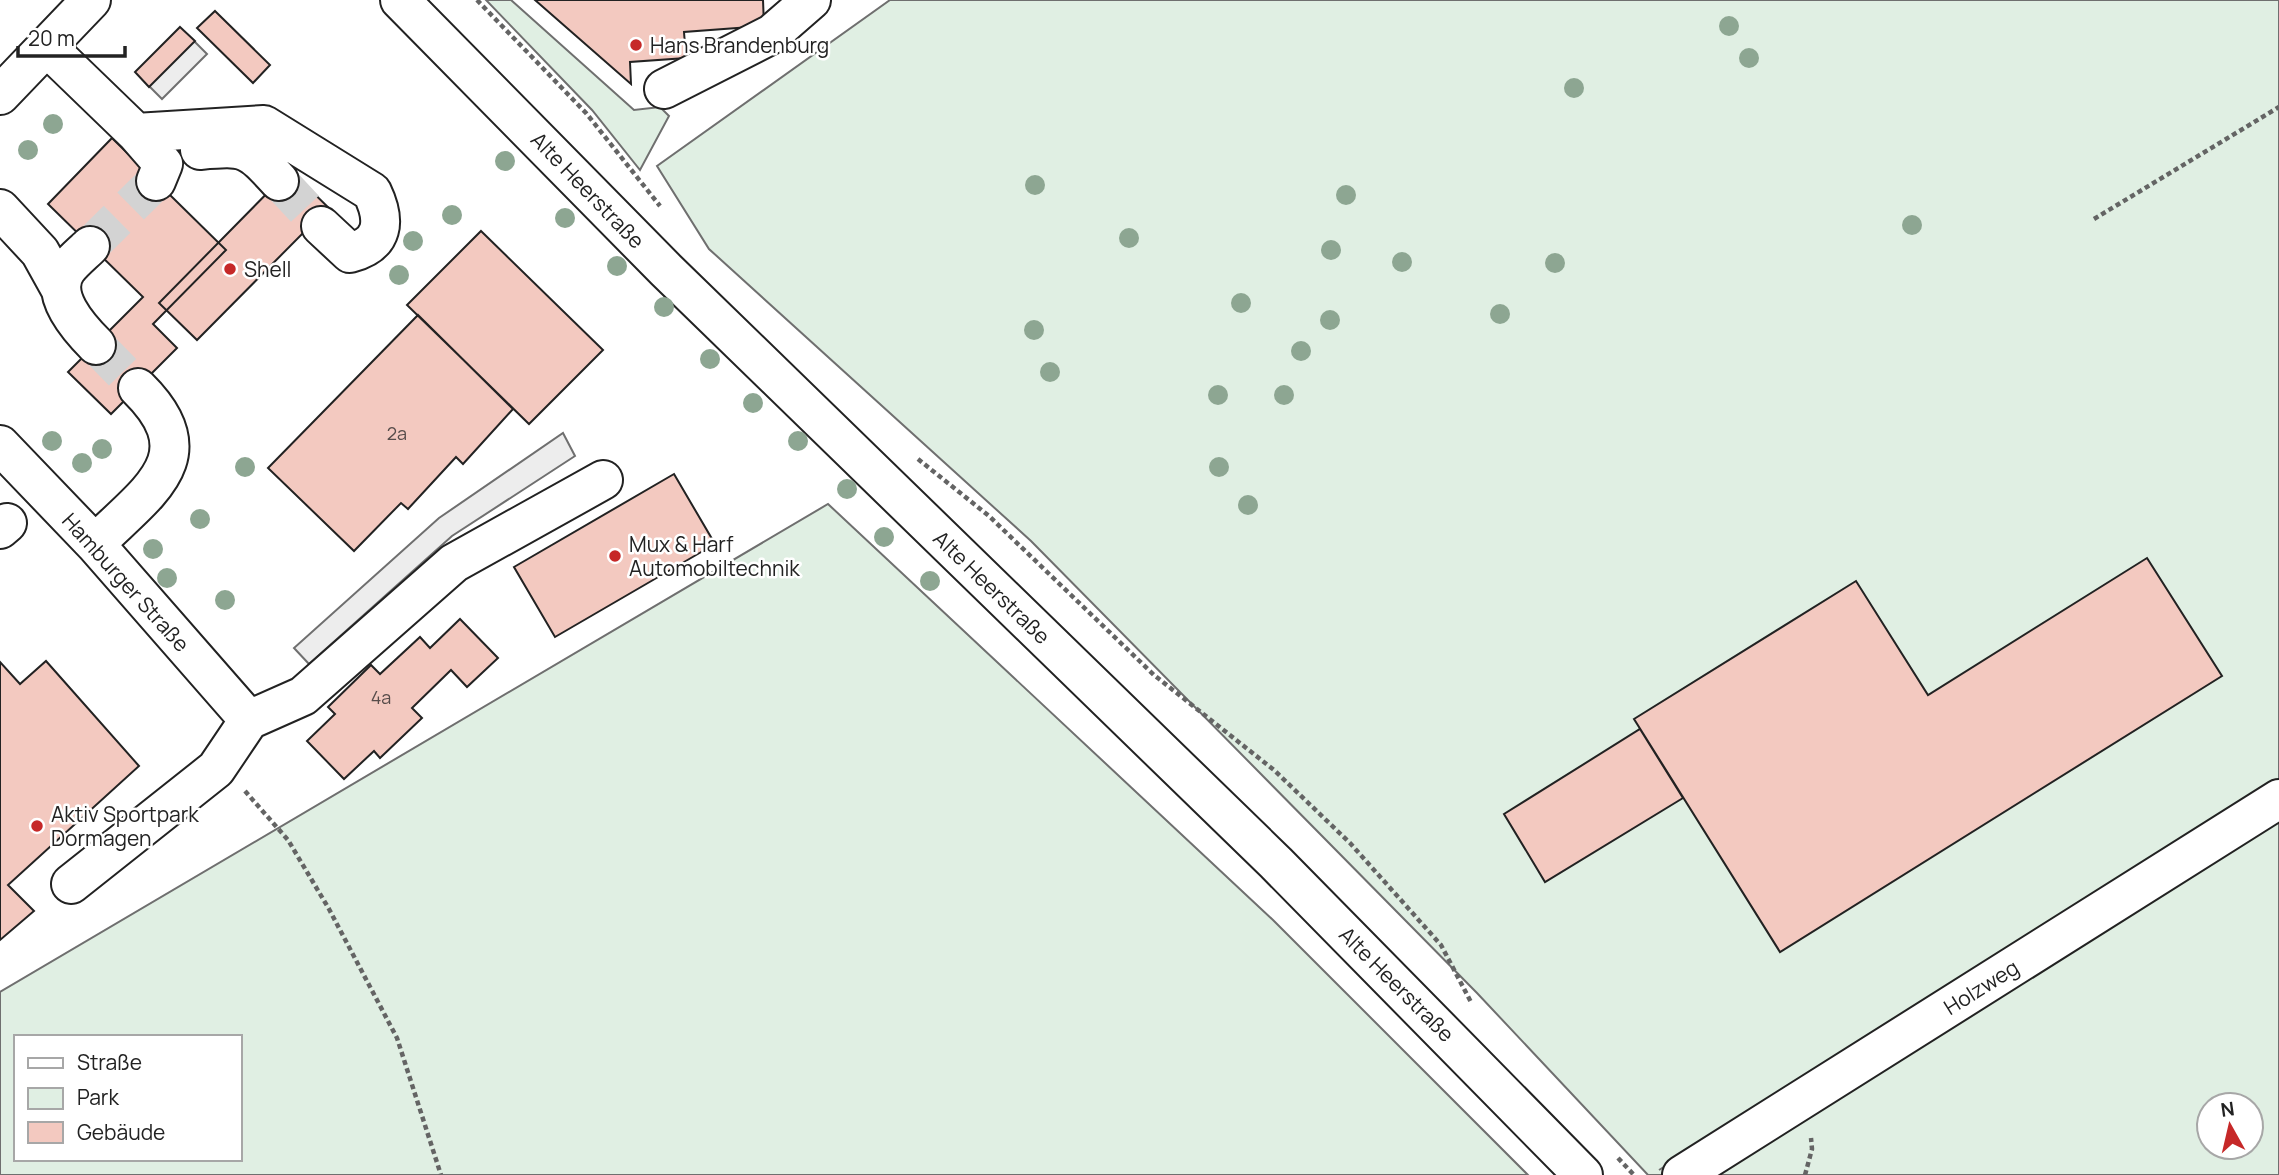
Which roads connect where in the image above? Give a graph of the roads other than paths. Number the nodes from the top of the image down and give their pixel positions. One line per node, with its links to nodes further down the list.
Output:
1 (91, 0): 4 (street)
2 (400, 0): 21 (street, Alte Heerstraße)
3 (811, 0): 5 (street)
4 (47, 47): 6 (street); 7 (street)
5 (664, 89)
6 (0, 95)
7 (150, 156): 8 (street); 10 (street)
8 (279, 181)
9 (0, 209): 12 (street)
10 (321, 226)
11 (90, 246): 12 (street)
12 (60, 288): 13 (street)
13 (96, 345)
14 (138, 388): 17 (street)
15 (0, 445): 17 (street, Hamburger Straße)
16 (603, 480): 18 (street)
17 (95, 544): 18 (street, Hamburger Straße)
18 (249, 720): 20 (street)
19 (2279, 799): 22 (street, Holzweg)
20 (71, 884)
21 (1574, 1165)
22 (1682, 1175)

